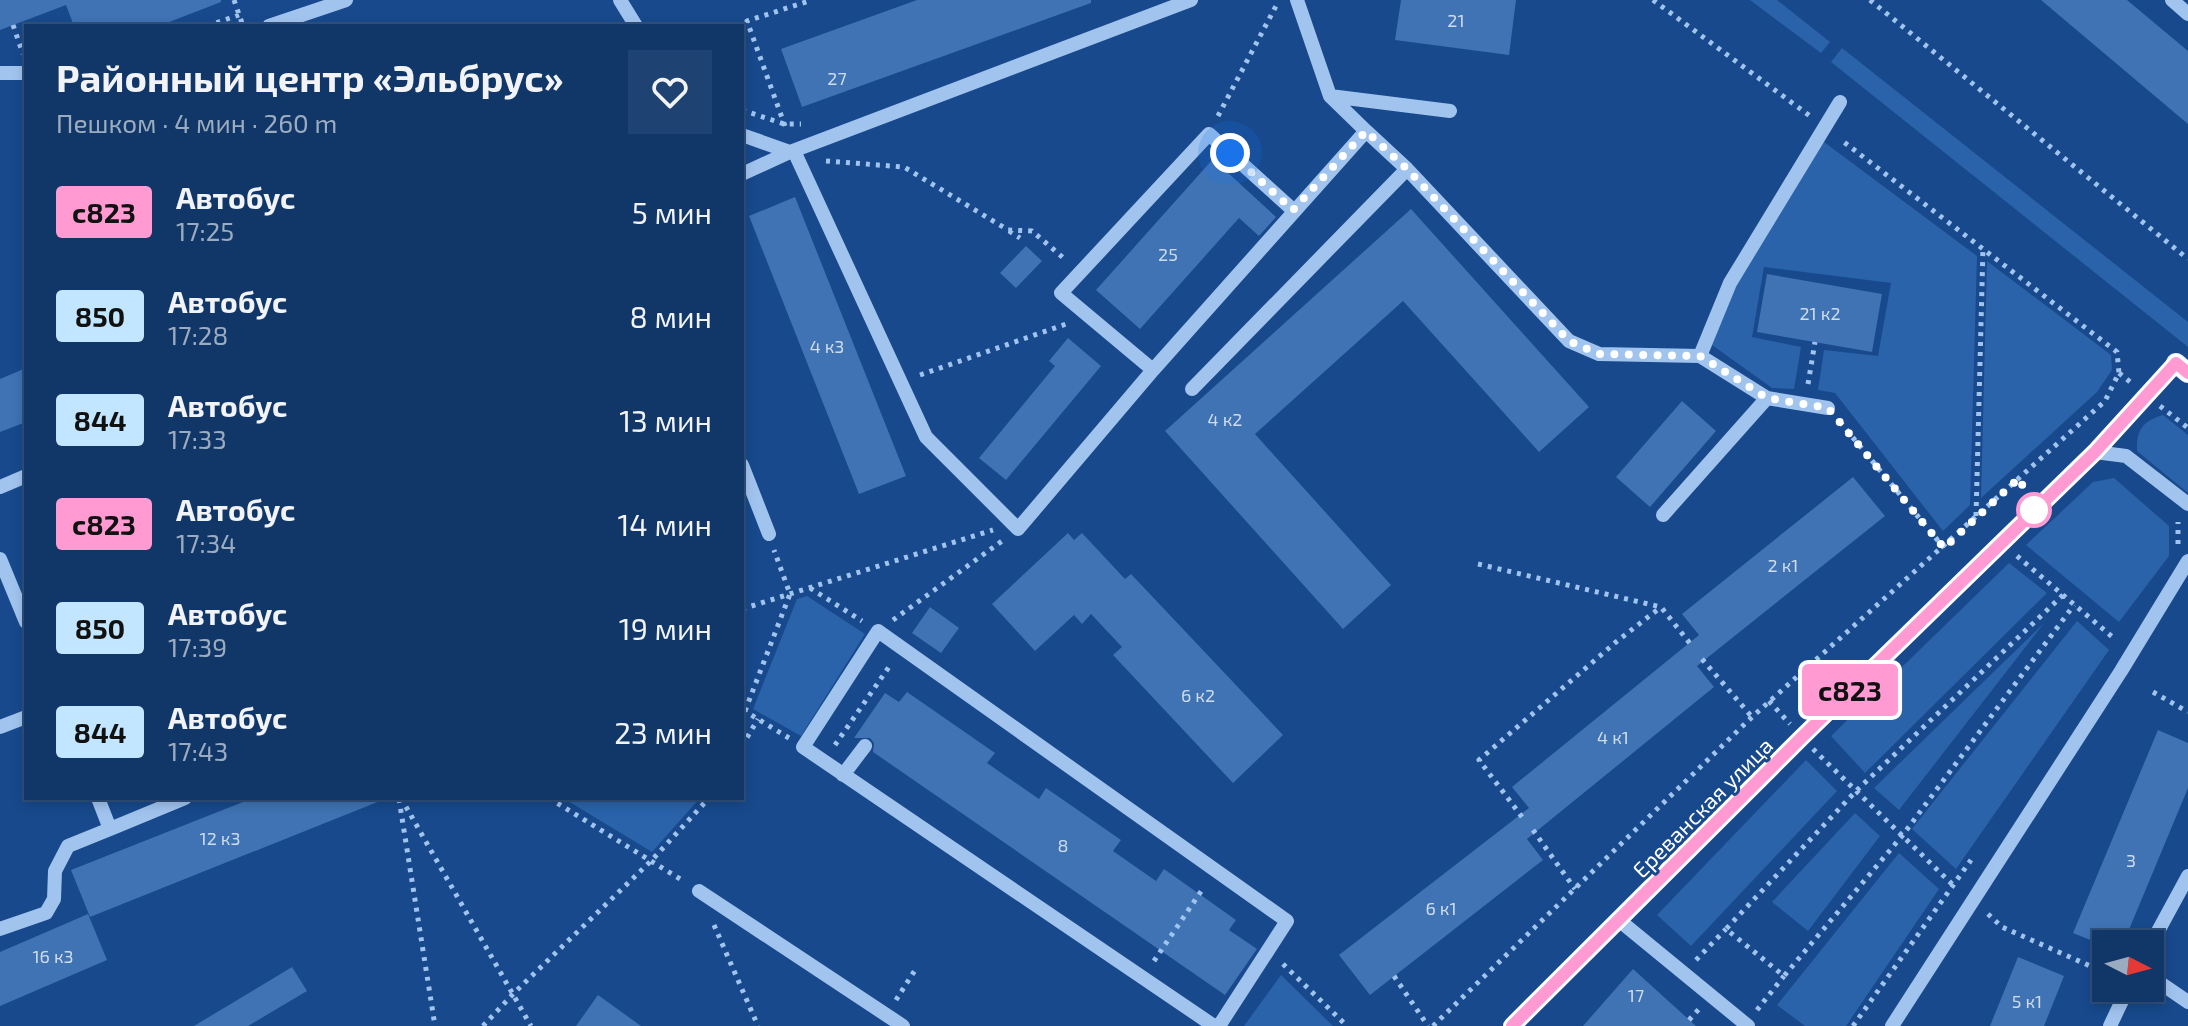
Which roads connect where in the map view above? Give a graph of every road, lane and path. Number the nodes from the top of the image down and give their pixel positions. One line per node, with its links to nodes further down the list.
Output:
1 (234, 0): 12 (path)
2 (346, 0): 15 (street)
3 (620, 0): 16 (street)
4 (812, 0): 28 (path)
5 (1191, 0): 28 (street)
6 (1279, 0): 26 (path)
7 (1297, 0): 21 (street)
8 (1653, 0): 24 (path)
9 (1870, 0): 35 (path)
10 (2172, 0): 11 (street)
11 (2188, 14)
12 (239, 15): 13 (path); 14 (path)
13 (213, 24)
14 (242, 24)
15 (275, 24)
16 (635, 24)
17 (13, 25): 18 (path)
18 (24, 59)
19 (0, 73): 20 (street)
20 (24, 73)
21 (1330, 96): 23 (street); 25 (street)
22 (1840, 102): 24 (street)
23 (1450, 111)
24 (1823, 126): 34 (path); 39 (street)
25 (1366, 131): 29 (street); 31 (street)
26 (1209, 134): 31 (street); 36 (street)
27 (744, 136): 28 (street)
28 (794, 154): 30 (street); 32 (path); 42 (street)
29 (1407, 169): 39 (street); 43 (street)
30 (744, 173)
31 (1293, 210): 41 (street)
32 (1008, 230): 33 (path); 36 (path)
33 (1020, 238)
34 (1983, 248): 54 (path); 54 (path)
35 (2188, 259)
36 (1080, 272): 37 (street)
37 (1088, 316): 41 (street); 42 (path)
38 (1815, 342): 45 (path)
39 (1700, 356): 44 (street)
40 (2182, 368): 47 (street, Ереванская улица)
41 (1153, 370): 55 (street)
42 (900, 382): 55 (street)
43 (1192, 389)
44 (1767, 398): 45 (street); 52 (street)
45 (1804, 404): 46 (street)
46 (1828, 408): 58 (path)
47 (2095, 452): 51 (street); 57 (street, Ереванская улица)
48 (744, 470): 56 (street)
49 (24, 477): 50 (street)
50 (0, 487)
51 (2188, 504)
52 (1663, 515)
53 (2176, 516): 59 (path)
54 (1976, 517): 58 (path)
55 (1016, 526): 63 (path); 70 (path)
56 (769, 534): 64 (path)
57 (2001, 542): 65 (path); 108 (street, Ереванская улица)
58 (1944, 548): 80 (path)
59 (2175, 551)
60 (0, 559): 69 (street)
61 (2188, 561): 74 (street)
62 (1478, 564): 67 (path)
63 (810, 588): 64 (path); 70 (path)
64 (790, 594): 68 (path); 78 (path)
65 (2063, 595): 66 (path); 90 (path)
66 (2074, 605): 72 (path); 100 (path)
67 (1661, 607): 73 (path); 97 (path)
68 (744, 608)
69 (24, 617)
70 (878, 631): 86 (street); 129 (street)
71 (2126, 631): 72 (path)
72 (2119, 643): 74 (path)
73 (1692, 646)
74 (2131, 654): 134 (street)
75 (1702, 659): 80 (path)
76 (891, 664): 88 (path)
77 (2153, 692): 79 (path)
78 (744, 710): 82 (path)
79 (2188, 712)
80 (1752, 717): 105 (path)
81 (24, 718): 83 (street)
82 (758, 719): 84 (path); 86 (path)
83 (0, 727)
84 (744, 743)
85 (865, 746): 88 (street)
86 (803, 747): 89 (street)
87 (1811, 747): 90 (path)
88 (855, 759): 89 (street)
89 (843, 775): 129 (street)
90 (1856, 791): 100 (path); 111 (path)
91 (99, 800): 98 (street)
92 (180, 800): 98 (street)
93 (400, 800): 124 (path)
94 (401, 800): 120 (path)
95 (552, 800): 102 (path)
96 (707, 800): 102 (path)
97 (1522, 817)
98 (110, 829): 110 (street)
99 (1533, 830): 105 (path)
100 (1902, 836): 104 (path); 118 (path)
101 (1980, 847): 104 (path)
102 (652, 860): 106 (path); 120 (path)
103 (2188, 876): 112 (street)
104 (1954, 886): 133 (path)
105 (1575, 889): 131 (path)
106 (699, 891): 127 (path); 128 (street)
107 (1217, 894): 113 (path)
108 (1620, 921): 116 (street); 132 (street, Ереванская улица)
109 (2002, 927): 114 (path)
110 (0, 929)
111 (1726, 929): 116 (path); 118 (path)
112 (2159, 930)
113 (1141, 953)
114 (2092, 967)
115 (1272, 973): 130 (path)
116 (1684, 973): 123 (street)
117 (1394, 976): 131 (path)
118 (1784, 976): 123 (path)
119 (2164, 986): 122 (street)
120 (514, 993): 125 (path); 126 (path)
121 (2121, 1002): 135 (street)
122 (2188, 1002)
123 (1747, 1025)
124 (435, 1026)
125 (483, 1026)
126 (531, 1026)
127 (758, 1026)
128 (903, 1026)
129 (1216, 1026)
130 (1347, 1026)
131 (1431, 1026)
132 (1512, 1026)
133 (1853, 1026)
134 (1892, 1026)
135 (2110, 1026)

